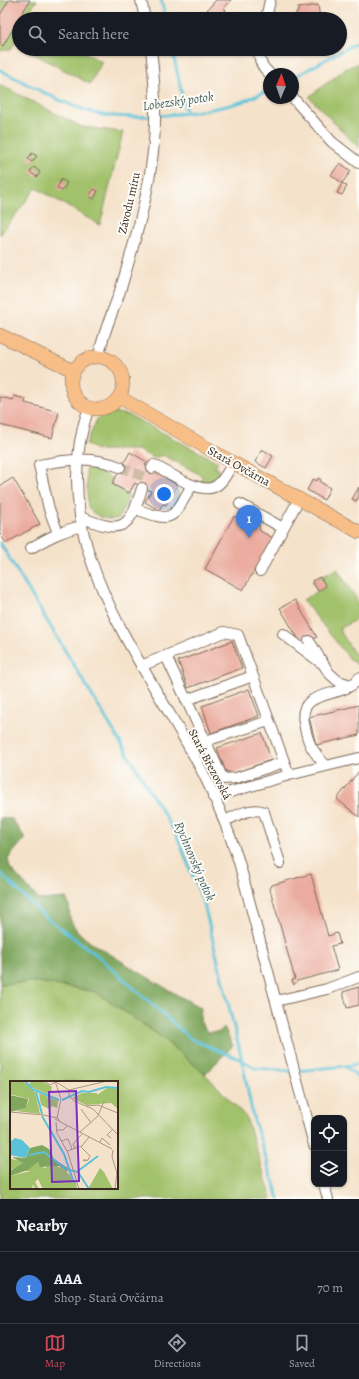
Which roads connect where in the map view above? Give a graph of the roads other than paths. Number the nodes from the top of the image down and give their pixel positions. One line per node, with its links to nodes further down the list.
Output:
1 (140, 0): 3 (street)
2 (270, 0): 4 (street)
3 (143, 12)
4 (267, 12)
5 (152, 56): 11 (street, Závodu míru)
6 (260, 56): 7 (street)
7 (263, 68)
8 (298, 104): 9 (street)
9 (359, 163)
10 (0, 334): 12 (main road)
11 (99, 357): 12 (main road); 13 (main road)
12 (74, 371): 14 (main road)
13 (119, 397): 14 (main road); 16 (main road, Stará Ovčárna)
14 (89, 408): 15 (street, Stará Březovská)
15 (77, 459): 17 (street); 24 (street, Stará Březovská); 27 (street)
16 (233, 463): 19 (street); 21 (main road, Stará Ovčárna)
17 (120, 467)
18 (152, 468): 19 (street)
19 (192, 485): 23 (street)
20 (142, 488): 23 (street)
21 (299, 499): 25 (street); 26 (main road, Stará Ovčárna)
22 (240, 504): 25 (street)
23 (136, 509): 24 (street)
24 (81, 522): 27 (street); 33 (street, Stará Březovská)
25 (283, 528): 29 (street)
26 (359, 532)
27 (58, 533): 28 (street)
28 (31, 548)
29 (260, 571)
30 (283, 634): 34 (street)
31 (309, 641): 34 (street)
32 (166, 656): 33 (street); 35 (street); 37 (street)
33 (141, 666): 44 (street, Stará Březovská)
34 (325, 666): 36 (street)
35 (253, 676): 37 (street); 38 (street)
36 (355, 681): 42 (street)
37 (186, 700): 39 (street)
38 (269, 721): 39 (street); 41 (street)
39 (205, 741): 41 (street)
40 (359, 758): 42 (street)
41 (284, 762): 43 (street)
42 (326, 766): 43 (street)
43 (289, 775): 44 (street)
44 (213, 797): 45 (street, Stará Březovská)
45 (225, 820): 46 (street); 48 (street, Stará Březovská)
46 (280, 863)
47 (359, 977): 48 (street)
48 (276, 1001): 49 (street, Stará Březovská)
49 (311, 1134)
50 (325, 1187): 51 (street)
51 (328, 1199)

